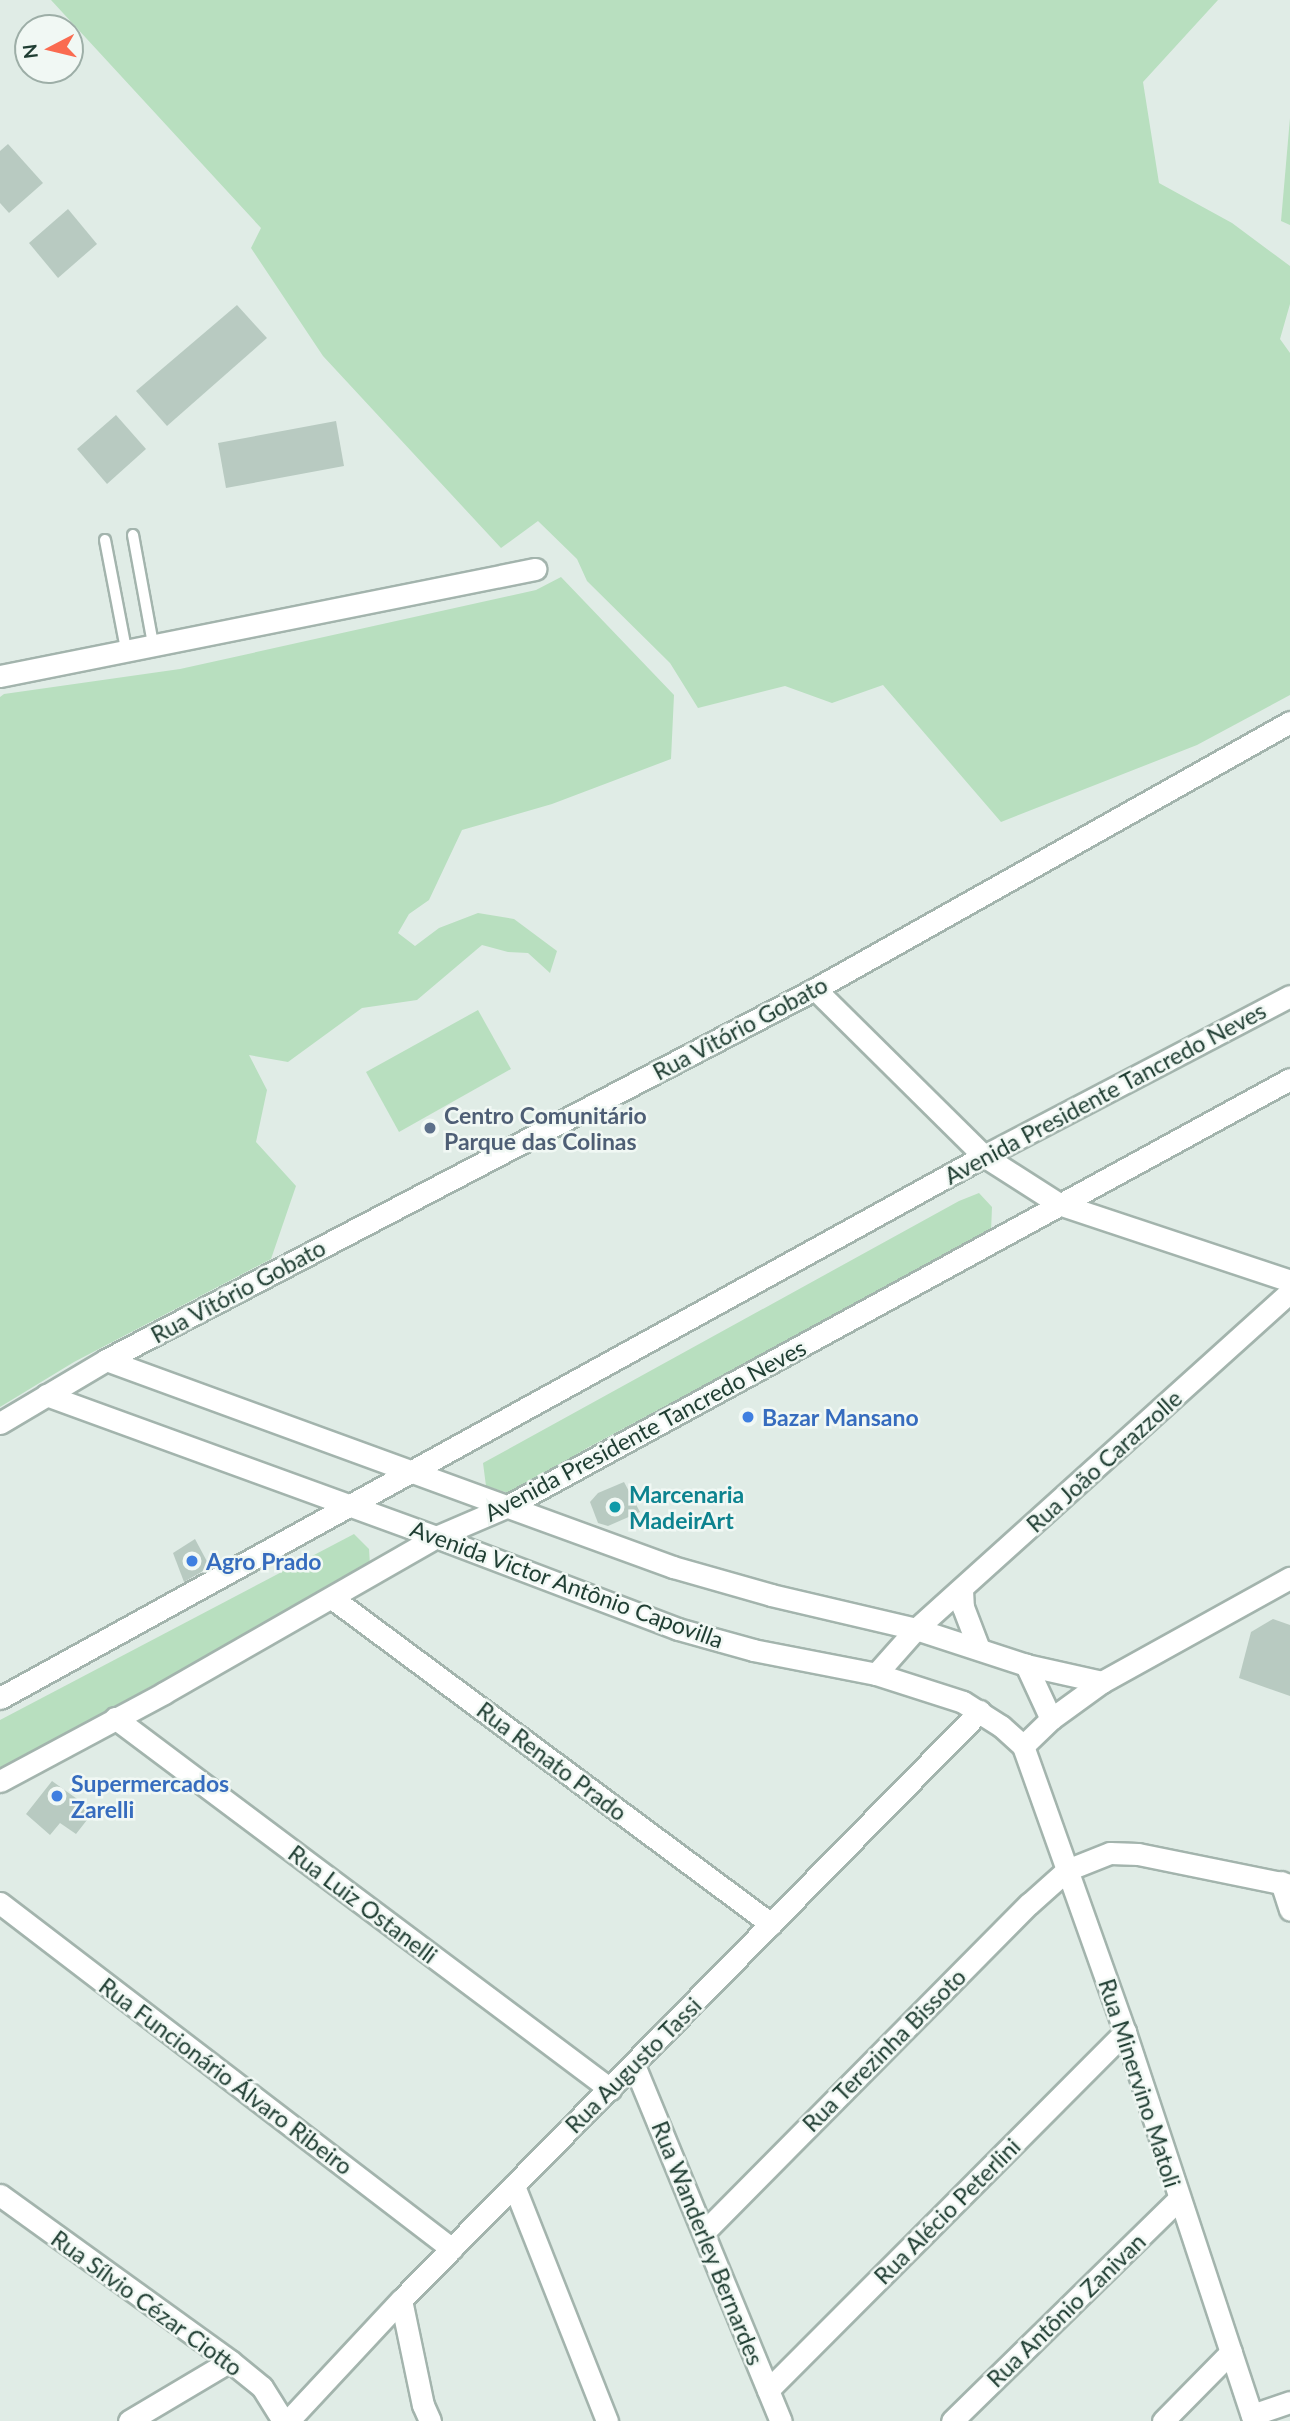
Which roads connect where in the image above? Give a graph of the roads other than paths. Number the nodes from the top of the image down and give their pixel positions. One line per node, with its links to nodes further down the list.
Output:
1 (133, 535): 4 (lane)
2 (105, 540): 5 (lane)
3 (535, 569): 4 (street)
4 (153, 644): 5 (street)
5 (126, 649): 6 (street)
6 (0, 676)
7 (1290, 722): 8 (street, Rua Vitório Gobato)
8 (815, 989): 11 (street); 15 (street, Rua Vitório Gobato)
9 (1290, 996): 11 (street, Avenida Presidente Tancredo Neves)
10 (1290, 1079): 12 (street, Avenida Presidente Tancredo Neves)
11 (984, 1156): 12 (street); 18 (street, Avenida Presidente Tancredo Neves)
12 (1059, 1204): 13 (street); 20 (street, Avenida Presidente Tancredo Neves)
13 (1290, 1281)
14 (1290, 1292): 23 (street, Rua João Carazzolle)
15 (106, 1360): 16 (street, Rua Vitório Gobato); 18 (street)
16 (46, 1395): 17 (street, Rua Vitório Gobato); 19 (street, Avenida Victor Antônio Capovilla)
17 (0, 1423)
18 (412, 1469): 19 (street, Avenida Presidente Tancredo Neves); 20 (street)
19 (345, 1505): 21 (street, Avenida Victor Antônio Capovilla); 32 (street, Avenida Presidente Tancredo Neves)
20 (506, 1507): 21 (street, Avenida Presidente Tancredo Neves); 27 (street)
21 (436, 1537): 25 (street, Avenida Presidente Tancredo Neves); 30 (street, Avenida Victor Antônio Capovilla)
22 (1290, 1578): 24 (street)
23 (962, 1590): 27 (street, Rua João Carazzolle); 28 (street)
24 (1270, 1592): 26 (street); 31 (street)
25 (332, 1598): 34 (street, Avenida Presidente Tancredo Neves); 42 (street, Rua Renato Prado)
26 (1290, 1599)
27 (916, 1629): 28 (street); 30 (street, Rua João Carazzolle)
28 (979, 1649): 29 (street)
29 (1026, 1665): 31 (street); 35 (street)
30 (876, 1674): 33 (street, Avenida Victor Antônio Capovilla)
31 (1101, 1682): 35 (street)
32 (0, 1698)
33 (980, 1711): 36 (street, Avenida Victor Antônio Capovilla); 42 (street, Rua Augusto Tassi)
34 (115, 1718): 37 (street, Avenida Presidente Tancredo Neves); 45 (street, Rua Luiz Ostanelli)
35 (1051, 1719): 36 (street)
36 (1023, 1746): 38 (street, Rua Minervino Matoli)
37 (0, 1781)
38 (1067, 1870): 39 (street); 43 (street, Rua Minervino Matoli); 49 (street, Rua Terezinha Bissoto)
39 (1285, 1884): 41 (street)
40 (0, 1903): 50 (street, Rua Funcionário Álvaro Ribeiro)
41 (1290, 1910)
42 (771, 1924): 44 (street, Rua Augusto Tassi)
43 (1125, 2032): 48 (street, Rua Minervino Matoli); 54 (street, Rua Alécio Peterlini)
44 (634, 2065): 45 (street, Rua Augusto Tassi); 49 (street, Rua Wanderley Bernardes)
45 (610, 2090): 46 (street, Rua Augusto Tassi)
46 (514, 2186): 50 (street, Rua Augusto Tassi); 60 (street)
47 (0, 2195): 53 (street, Rua Sílvio Cézar Ciotto)
48 (1179, 2199): 52 (street, Rua Minervino Matoli); 62 (street, Rua Antônio Zanivan)
49 (704, 2232): 54 (street, Rua Wanderley Bernardes)
50 (452, 2249): 51 (street, Rua Augusto Tassi)
51 (401, 2300): 58 (street, Rua Augusto Tassi); 59 (street)
52 (1231, 2352): 56 (street, Rua Minervino Matoli); 63 (street)
53 (230, 2361): 57 (street); 58 (street, Rua Sílvio Cézar Ciotto)
54 (768, 2390): 61 (street, Rua Wanderley Bernardes)
55 (1290, 2402): 56 (street)
56 (1253, 2418)
57 (129, 2421)
58 (285, 2421)
59 (430, 2421)
60 (607, 2421)
61 (780, 2421)
62 (952, 2421)
63 (1163, 2421)

